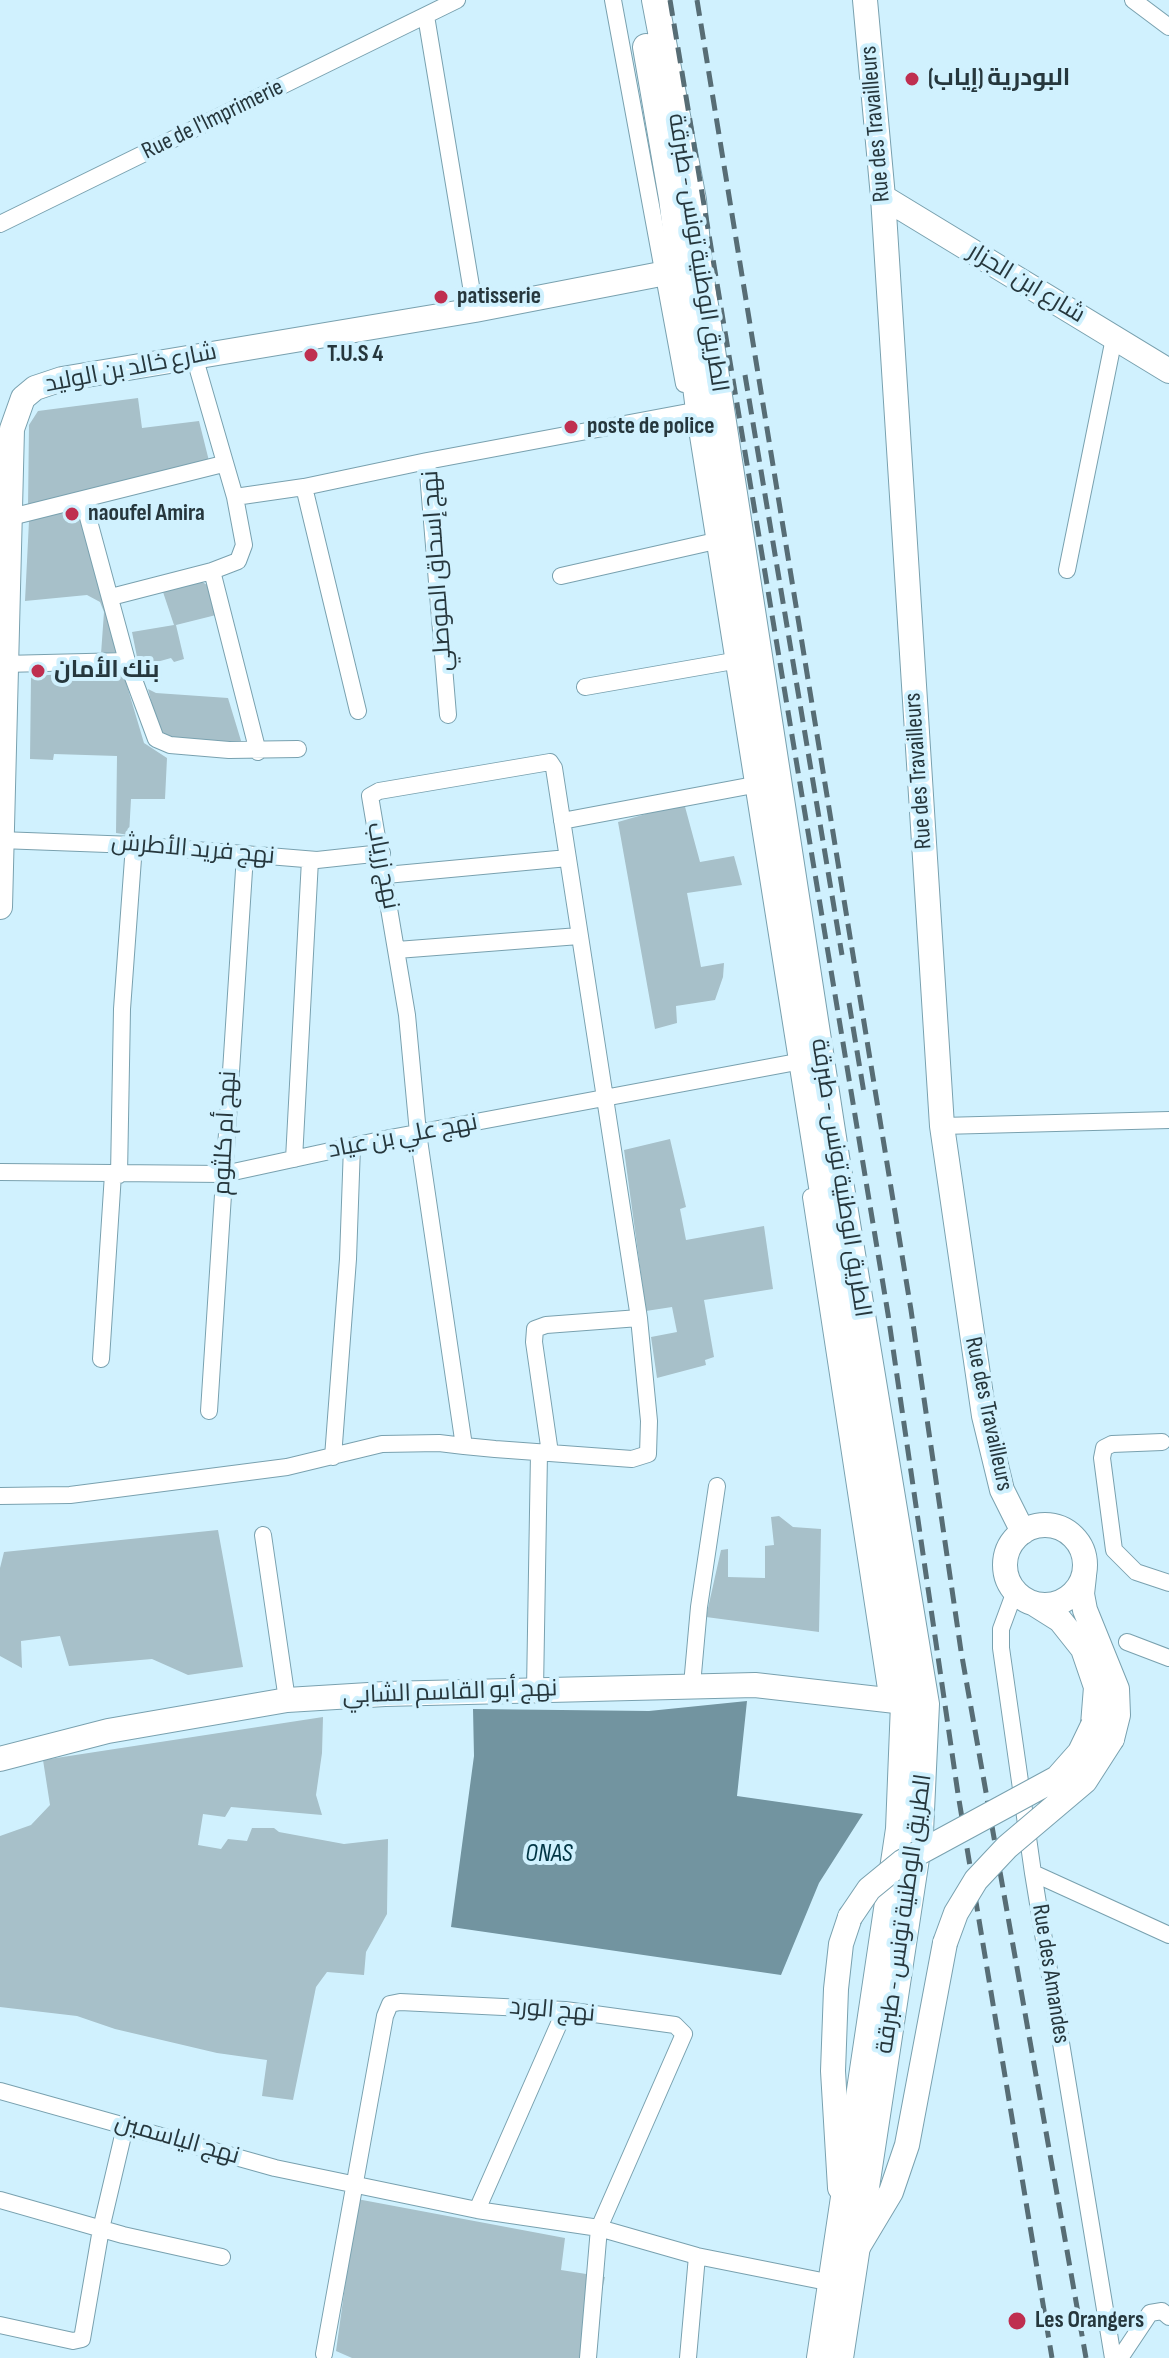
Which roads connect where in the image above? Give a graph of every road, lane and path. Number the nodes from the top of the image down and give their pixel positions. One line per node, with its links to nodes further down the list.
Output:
1 (457, 0): 7 (street, Rue de l'Imprimerie)
2 (613, 0): 11 (street)
3 (638, 0): 11 (main road, الطريق الوطنية تونس - طبرقة)
4 (655, 0): 11 (main road, الطريق الوطنية تونس - طبرقة)
5 (865, 0): 9 (street, Rue des Travailleurs)
6 (1133, 0): 8 (street)
7 (426, 16): 10 (street, Rue de l'Imprimerie); 12 (street)
8 (1169, 27)
9 (883, 197): 13 (street, شارع ابن الجزار); 52 (street, Rue des Travailleurs)
10 (0, 224)
11 (680, 271): 12 (street, شارع خالد بن الوليد); 16 (main road, الطريق الوطنية تونس - طبرقة); 78 (main road, الطريق الوطنية تونس - طبرقة)
12 (475, 310): 14 (street, شارع خالد بن الوليد)
13 (1114, 338): 15 (street, شارع ابن الجزار); 24 (street)
14 (194, 356): 18 (street); 22 (street, شارع خالد بن الوليد)
15 (1169, 371)
16 (694, 410): 17 (street, نهج إسحاق الموصلي); 23 (main road, الطريق الوطنية تونس - طبرقة)
17 (427, 461): 19 (street); 33 (street, نهج إسحاق الموصلي)
18 (223, 464): 20 (street); 21 (street)
19 (304, 487): 20 (street); 32 (street)
20 (235, 497): 25 (street)
21 (83, 499): 22 (street); 27 (street)
22 (11, 517): 30 (street, شارع خالد بن الوليد)
23 (715, 541): 26 (street); 28 (main road, الطريق الوطنية تونس - طبرقة)
24 (1067, 570)
25 (212, 571): 27 (street); 35 (street)
26 (561, 576)
27 (111, 597): 29 (street)
28 (736, 660): 31 (street); 36 (main road, الطريق الوطنية تونس - طبرقة)
29 (127, 661): 30 (street); 35 (street)
30 (2, 664): 38 (street, شارع خالد بن الوليد)
31 (585, 687)
32 (358, 711)
33 (448, 715)
34 (298, 749): 35 (street)
35 (258, 752)
36 (756, 785): 37 (street); 49 (main road, الطريق الوطنية تونس - طبرقة)
37 (562, 821): 40 (street, نهج زرياب); 42 (street)
38 (2, 840): 39 (street, نهج فريد الأطرش); 45 (street, شارع خالد بن الوليد)
39 (134, 845): 41 (street, نهج فريد الأطرش); 58 (street)
40 (382, 853): 43 (street, نهج فريد الأطرش); 44 (street, نهج زرياب)
41 (245, 855): 43 (street, نهج فريد الأطرش); 57 (street, نهج أم كلثوم)
42 (568, 858): 44 (street); 47 (street)
43 (310, 860): 55 (street)
44 (386, 875): 48 (street, نهج زرياب)
45 (1, 878): 46 (street, شارع خالد بن الوليد)
46 (0, 907)
47 (579, 936): 48 (street); 50 (street)
48 (397, 950): 53 (street, نهج زرياب)
49 (796, 1062): 50 (street, نهج علي بن عياد); 78 (main road, الطريق الوطنية تونس - طبرقة)
50 (607, 1097): 53 (street, نهج علي بن عياد); 59 (street)
51 (1169, 1120): 52 (street)
52 (942, 1126): 68 (street, Rue des Travailleurs)
53 (418, 1133): 54 (street, نهج علي بن عياد); 63 (street, نهج زرياب)
54 (352, 1146): 55 (street, نهج علي بن عياد); 65 (street)
55 (294, 1159): 57 (street, نهج علي بن عياد)
56 (0, 1172): 58 (street, نهج علي بن عياد)
57 (224, 1174): 58 (street, نهج علي بن عياد); 61 (street, نهج أم كلثوم)
58 (116, 1175): 60 (street)
59 (639, 1318): 64 (street); 64 (street)
60 (101, 1359)
61 (209, 1411)
62 (1162, 1442): 71 (street)
63 (464, 1446): 64 (street); 65 (street)
64 (544, 1453): 76 (street)
65 (333, 1457): 67 (street)
66 (717, 1486): 75 (street)
67 (0, 1496)
68 (1023, 1532): 70 (street); 72 (street)
69 (263, 1535): 77 (street)
70 (1084, 1576): 72 (street); 79 (street)
71 (1169, 1583)
72 (1023, 1597): 79 (street); 81 (street, Rue des Amandes)
73 (1127, 1642): 74 (street)
74 (1169, 1658)
75 (692, 1685): 76 (street, نهج أبو القاسم الشابي); 78 (street, نهج أبو القاسم الشابي)
76 (535, 1690): 77 (street, نهج أبو القاسم الشابي)
77 (287, 1700): 80 (street, نهج أبو القاسم الشابي)
78 (906, 1703): 89 (main road, الطريق الوطنية تونس - طبرقة); 92 (main road, الطريق الوطنية تونس - طبرقة)
79 (1103, 1732): 89 (street, bridge); 92 (street, bridge)
80 (0, 1759)
81 (1033, 1873): 82 (street); 103 (street, Rue des Amandes)
82 (1169, 1935)
83 (565, 2010): 86 (street, نهج الورد); 88 (street); 90 (street, نهج الورد)
84 (0, 2091): 85 (street, نهج الياسمين)
85 (125, 2127): 86 (street, نهج الياسمين); 91 (street)
86 (354, 2186): 88 (street, نهج الياسمين); 98 (street)
87 (0, 2200): 91 (street)
88 (477, 2210): 90 (street, نهج الياسمين)
89 (840, 2225): 95 (main road, الطريق الوطنية تونس - طبرقة)
90 (599, 2228): 93 (street, نهج الياسمين); 99 (street)
91 (101, 2229): 94 (street); 97 (street)
92 (857, 2249): 102 (main road, الطريق الوطنية تونس - طبرقة)
93 (697, 2256): 95 (street, نهج الياسمين); 100 (street)
94 (222, 2257)
95 (832, 2283): 101 (main road, الطريق الوطنية تونس - طبرقة)
96 (1169, 2317): 104 (street)
97 (0, 2325)
98 (324, 2354)
99 (588, 2358)
100 (688, 2358)
101 (820, 2358)
102 (840, 2358)
103 (1113, 2358)
104 (1120, 2358)

